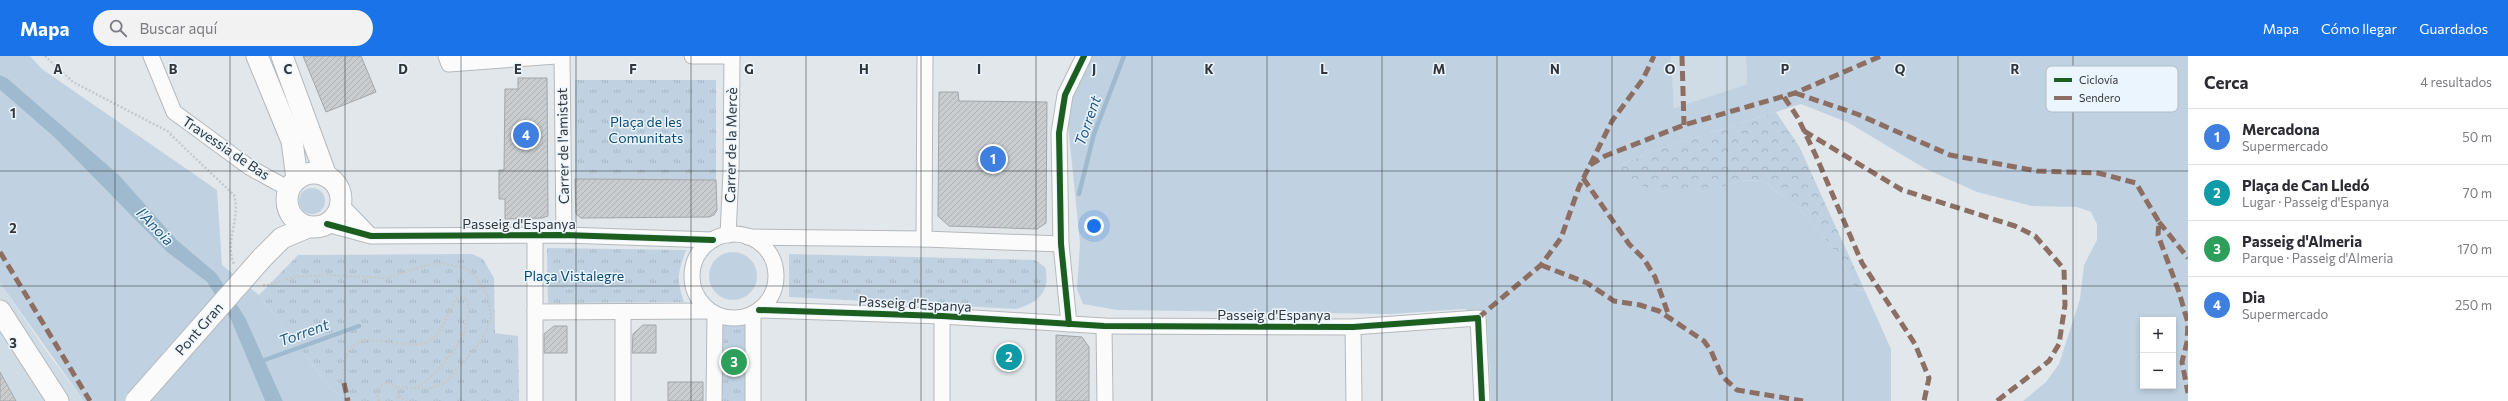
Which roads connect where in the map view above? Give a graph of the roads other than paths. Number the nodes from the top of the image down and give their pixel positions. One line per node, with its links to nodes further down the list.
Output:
1 (151, 56): 12 (street, Travessia de Bas)
2 (257, 56): 12 (street)
3 (282, 56): 11 (street)
4 (556, 56): 10 (street)
5 (562, 56): 15 (street, Carrer de l'amistat)
6 (692, 56): 7 (street)
7 (732, 56): 16 (street, Carrer de la Mercè)
8 (925, 56): 20 (street)
9 (1084, 56): 22 (street)
10 (448, 60)
11 (326, 176): 12 (street); 13 (street)
12 (291, 192): 14 (street); 23 (street)
13 (341, 205): 14 (street); 17 (street)
14 (318, 225): 17 (street, Passeig d'Espanya); 23 (street)
15 (564, 235): 18 (street, Passeig d'Espanya); 21 (street, Passeig d'Espanya)
16 (728, 235): 19 (street, Passeig d'Espanya); 21 (street, Passeig d'Espanya)
17 (371, 236): 18 (street, Passeig d'Espanya)
18 (535, 236): 25 (street)
19 (748, 237): 20 (street, Passeig d'Espanya); 28 (street, Passeig d'Espanya)
20 (924, 239): 22 (street, Passeig d'Espanya)
21 (714, 240): 27 (street, Passeig d'Espanya)
22 (1061, 244): 30 (street)
23 (262, 258): 34 (street, Pont Gran, bridge)
24 (0, 311): 33 (street)
25 (535, 312): 26 (street, Passeig d'Espanya); 35 (street)
26 (623, 312): 27 (street, Passeig d'Espanya); 36 (street)
27 (712, 312): 28 (street, Passeig d'Espanya); 37 (street)
28 (756, 312): 29 (street, Passeig d'Espanya); 38 (street)
29 (942, 316): 30 (street, Passeig d'Espanya); 39 (street)
30 (1069, 324): 31 (street, Passeig d'Espanya)
31 (1104, 326): 32 (street, Passeig d'Espanya); 40 (street)
32 (1353, 327): 41 (street); 42 (street, Passeig d'Espanya)
33 (58, 401)
34 (136, 401)
35 (535, 401)
36 (623, 401)
37 (714, 401)
38 (752, 401)
39 (942, 401)
40 (1105, 401)
41 (1354, 401)
42 (1482, 401)

